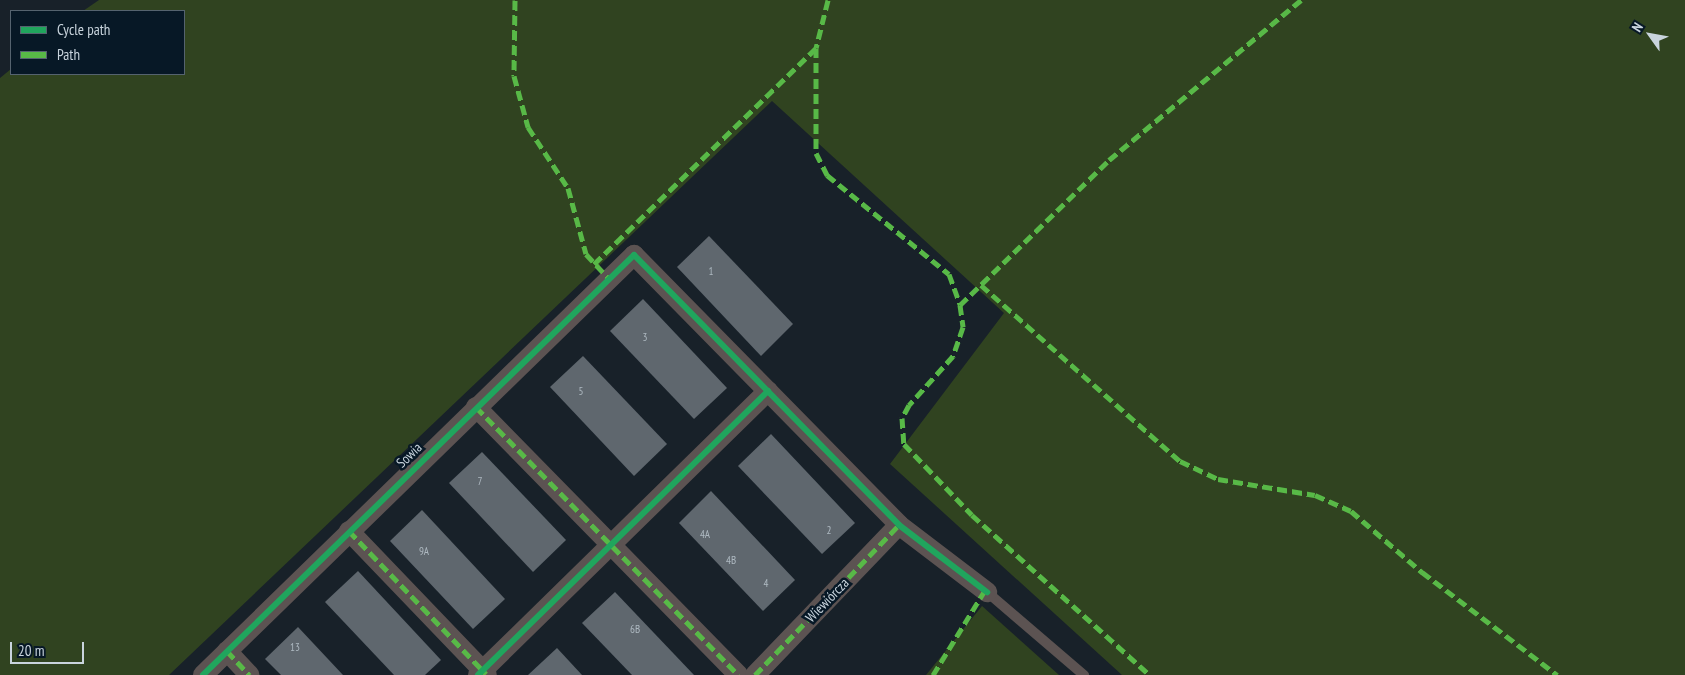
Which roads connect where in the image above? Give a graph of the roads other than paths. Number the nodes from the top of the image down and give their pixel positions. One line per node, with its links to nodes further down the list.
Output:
1 (768, 391): 2 (street, Sowia); 3 (street); 5 (street)
2 (476, 408): 4 (street, Sowia); 5 (street)
3 (899, 525): 6 (street); 12 (street, Wiewiórcza)
4 (349, 532): 7 (street, Sowia); 8 (street)
5 (611, 546): 8 (street); 11 (street)
6 (987, 592): 13 (lane)
7 (227, 651): 9 (street, Sowia); 10 (street)
8 (483, 674)
9 (203, 675)
10 (249, 675)
11 (738, 675)
12 (756, 675)
13 (1084, 675)

